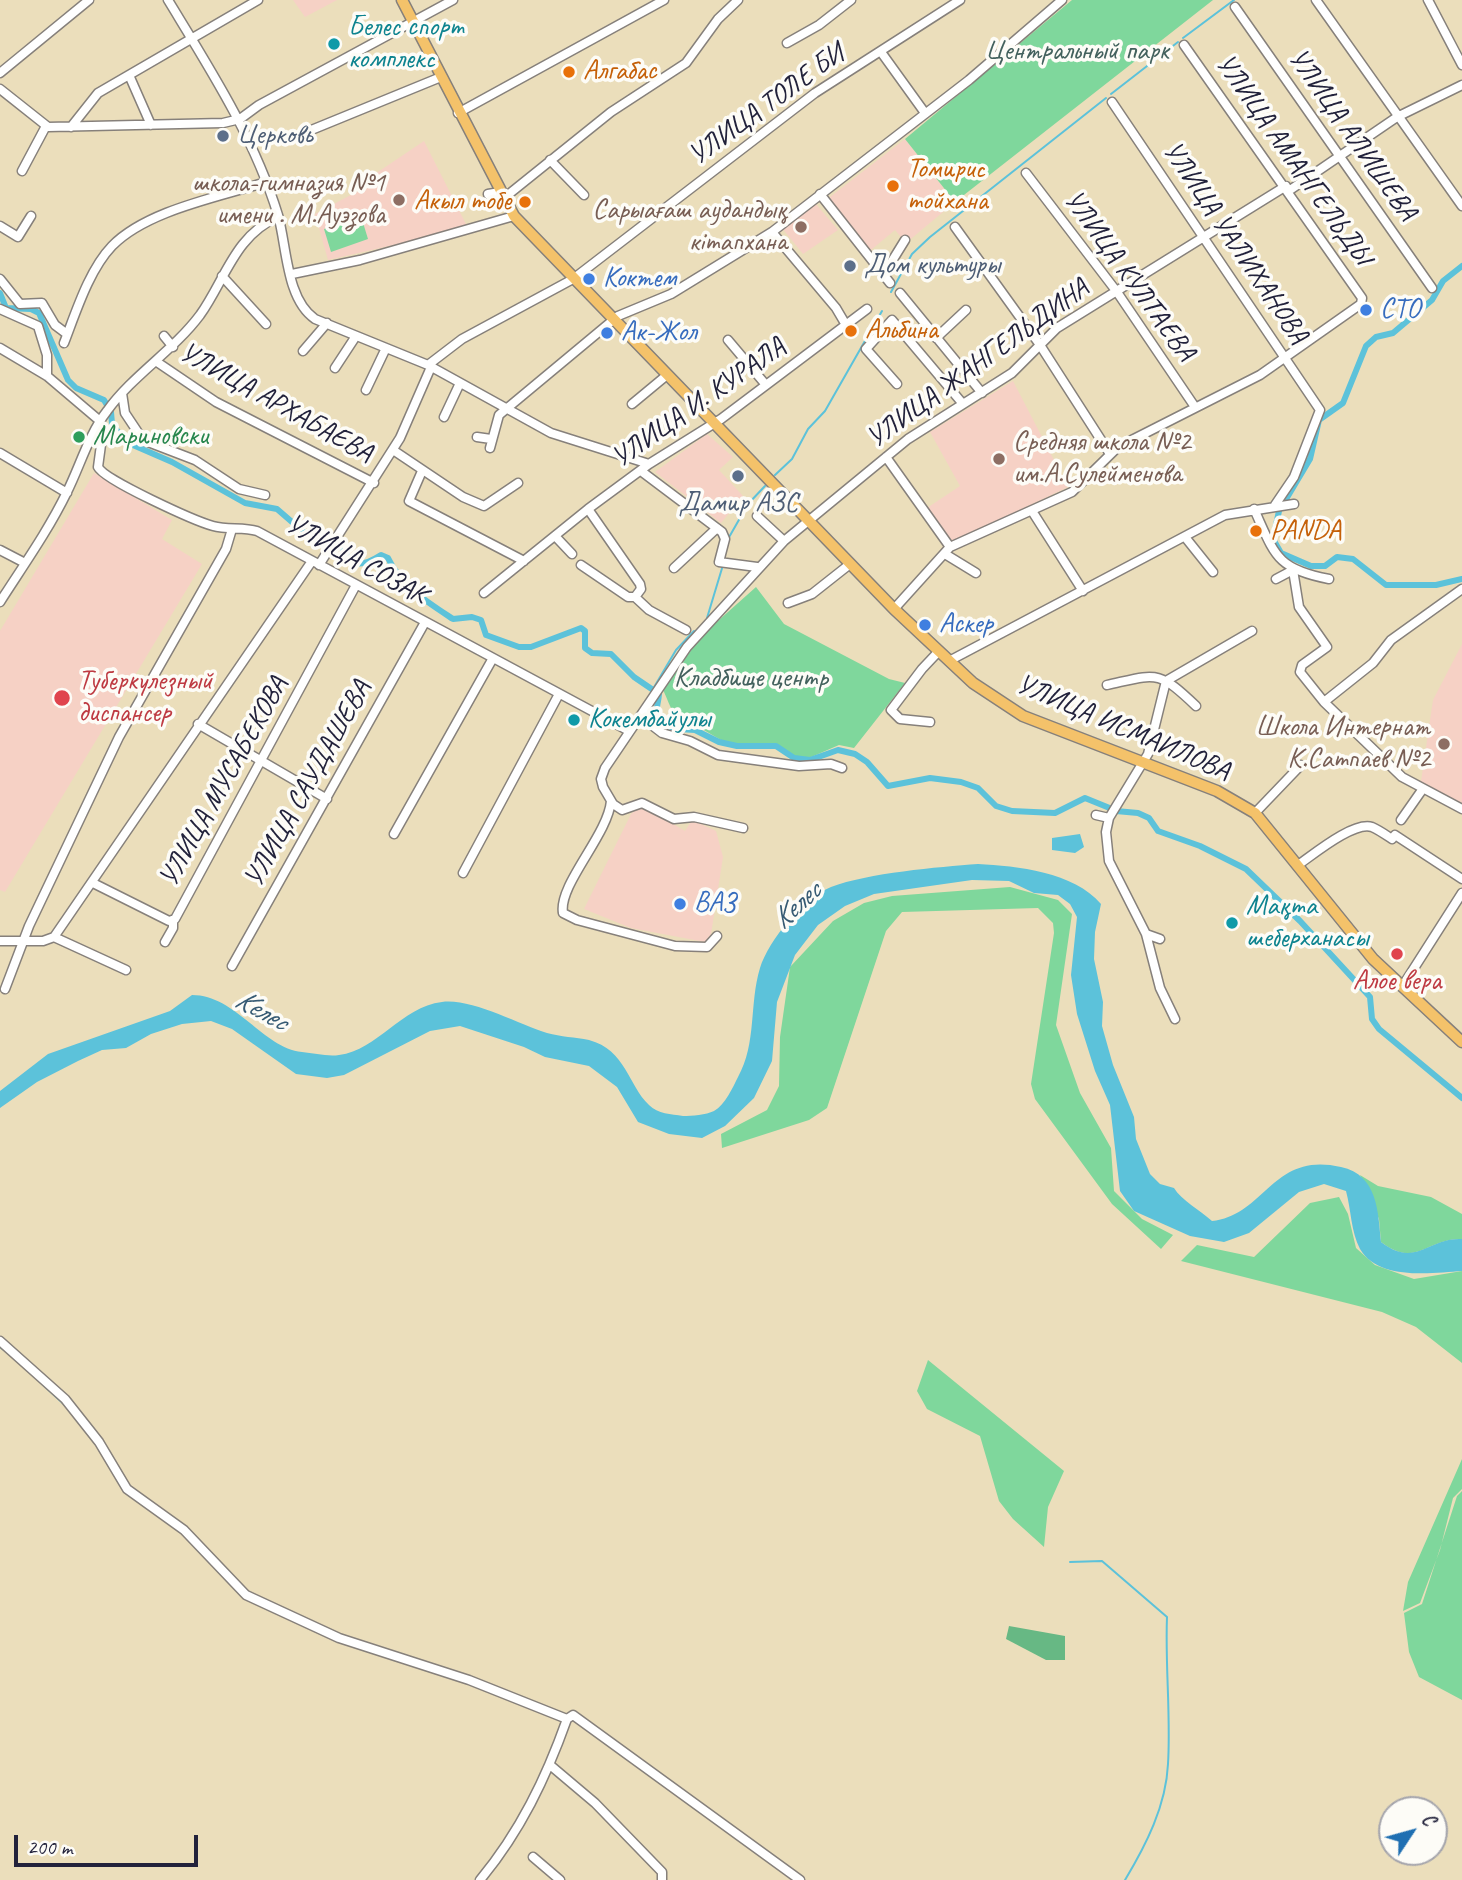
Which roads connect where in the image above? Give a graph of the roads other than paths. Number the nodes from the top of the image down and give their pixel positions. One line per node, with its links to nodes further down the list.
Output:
1 (168, 0): 17 (street)
2 (258, 0): 17 (street)
3 (402, 0): 16 (main road, УЛИЦА ИСМАИЛОВА)
4 (453, 0): 16 (street)
5 (639, 0): 15 (street)
6 (664, 0): 15 (street)
7 (738, 0): 39 (street)
8 (851, 0): 18 (street)
9 (960, 0): 20 (street, УЛИЦА ТОЛЕ БИ)
10 (1062, 0): 25 (street)
11 (1316, 0): 32 (street)
12 (1427, 0): 21 (street)
13 (83, 2): 22 (street)
14 (1235, 8): 38 (street, УЛИЦА АЛИШЕВА)
15 (644, 9): 30 (street)
16 (414, 22): 24 (main road, УЛИЦА ИСМАИЛОВА); 33 (street)
17 (192, 40): 23 (street); 33 (street)
18 (787, 43)
19 (1184, 45): 43 (street, УЛИЦА АМАНГЕЛЬДЫ)
20 (881, 52): 31 (street); 63 (street, УЛИЦА ТОЛЕ БИ)
21 (1462, 65)
22 (0, 73)
23 (129, 75): 34 (street); 36 (street)
24 (441, 76): 30 (main road, УЛИЦА ИСМАИЛОВА); 37 (street)
25 (969, 80): 27 (street); 31 (street)
26 (1462, 85): 32 (street, УЛИЦА ЖАНГЕЛЬДИНА)
27 (975, 88)
28 (0, 89): 35 (street)
29 (1112, 102): 55 (street, УЛИЦА УАЛИХАНОВА)
30 (458, 113): 46 (main road, УЛИЦА ИСМАИЛОВА)
31 (925, 113): 45 (street)
32 (1397, 117): 38 (street, УЛИЦА ЖАНГЕЛЬДИНА); 48 (street)
33 (240, 119): 34 (street); 42 (street)
34 (151, 125): 36 (street)
35 (46, 126): 36 (street); 40 (street)
36 (71, 127)
37 (304, 133)
38 (1339, 157): 43 (street, УЛИЦА ЖАНГЕЛЬДИНА); 65 (street, УЛИЦА АЛИШЕВА)
39 (550, 160): 46 (street); 47 (street)
40 (22, 171)
41 (1026, 173): 66 (street, УЛИЦА КУЛТАЕВА)
42 (266, 182): 51 (street); 62 (street)
43 (1288, 188): 55 (street, УЛИЦА ЖАНГЕЛЬДИНА); 84 (street, УЛИЦА АМАНГЕЛЬДЫ)
44 (488, 194): 46 (street)
45 (820, 194): 54 (street); 60 (street)
46 (502, 195): 50 (main road, УЛИЦА ИСМАИЛОВА)
47 (584, 195)
48 (1462, 206)
49 (31, 216): 52 (street)
50 (514, 216): 58 (street); 63 (main road, УЛИЦА ИСМАИЛОВА)
51 (278, 217): 59 (street); 61 (street)
52 (0, 226)
53 (955, 227): 79 (street)
54 (772, 232): 71 (street); 74 (street)
55 (1203, 239): 66 (street, УЛИЦА ЖАНГЕЛЬДИНА); 84 (street, УЛИЦА УАЛИХАНОВА)
56 (905, 240): 60 (street)
57 (330, 261): 58 (street)
58 (318, 268): 59 (street)
59 (292, 274): 72 (street)
60 (884, 274): 64 (street)
61 (222, 275): 73 (street); 80 (street)
62 (0, 279)
63 (573, 279): 71 (main road, УЛИЦА ИСМАИЛОВА); 86 (street, УЛИЦА ТОЛЕ БИ)
64 (890, 283)
65 (1432, 288)
66 (1117, 292): 79 (street, УЛИЦА ЖАНГЕЛЬДИНА); 98 (street, УЛИЦА КУЛТАЕВА)
67 (900, 293): 77 (street)
68 (0, 309): 89 (street)
69 (867, 309): 74 (street, УЛИЦА И. КУРАЛА)
70 (966, 310): 77 (street)
71 (613, 320): 88 (main road, УЛИЦА ИСМАИЛОВА); 99 (street)
72 (327, 323): 75 (street); 83 (street)
73 (265, 324)
74 (846, 325): 92 (street, УЛИЦА И. КУРАЛА)
75 (356, 335): 82 (street); 87 (street)
76 (164, 336): 80 (street)
77 (936, 338): 95 (street)
78 (728, 340): 92 (street)
79 (1040, 345): 95 (street, УЛИЦА ЖАНГЕЛЬДИНА); 106 (street)
80 (173, 346): 85 (street)
81 (0, 348): 89 (street)
82 (386, 348): 86 (street); 93 (street)
83 (303, 351)
84 (1285, 359): 98 (street); 116 (street, УЛИЦА УАЛИХАНОВА)
85 (157, 362): 94 (street); 112 (street, УЛИЦА АРХАБАЕВА)
86 (430, 366): 90 (street); 104 (street, УЛИЦА ТОЛЕ БИ)
87 (335, 368)
88 (667, 375): 96 (street); 102 (main road, УЛИЦА ИСМАИЛОВА)
89 (47, 376): 101 (street)
90 (460, 383): 99 (street); 100 (street)
91 (897, 384): 97 (street)
92 (766, 385): 102 (street, УЛИЦА И. КУРАЛА)
93 (366, 390)
94 (122, 393): 101 (street); 114 (street)
95 (982, 393): 97 (street, УЛИЦА ЖАНГЕЛЬДИНА)
96 (632, 404)
97 (963, 404): 107 (street, УЛИЦА ЖАНГЕЛЬДИНА)
98 (1195, 407): 106 (street)
99 (505, 410): 103 (street); 108 (street)
100 (444, 416)
101 (100, 421): 113 (street); 123 (street, УЛИЦА СОЗАК)
102 (714, 423): 108 (street, УЛИЦА И. КУРАЛА); 121 (main road, УЛИЦА ИСМАИЛОВА)
103 (477, 438)
104 (393, 450): 109 (street); 112 (street, УЛИЦА ТОЛЕ БИ)
105 (0, 453): 113 (street)
106 (1110, 454): 119 (street)
107 (886, 457): 121 (street, УЛИЦА ЖАНГЕЛЬДИНА); 128 (street)
108 (649, 464): 110 (street, УЛИЦА И. КУРАЛА)
109 (422, 471): 111 (street); 130 (street)
110 (641, 471): 117 (street, УЛИЦА И. КУРАЛА); 122 (street)
111 (518, 482)
112 (374, 483): 132 (street, УЛИЦА ТОЛЕ БИ)
113 (67, 493): 131 (street)
114 (265, 495)
115 (1294, 504): 116 (street)
116 (1275, 505): 118 (street)
117 (588, 509): 124 (street, УЛИЦА И. КУРАЛА); 146 (street)
118 (1254, 509): 125 (street); 137 (street)
119 (1032, 511): 128 (street); 144 (street)
120 (757, 516): 126 (street)
121 (808, 520): 126 (street, УЛИЦА ЖАНГЕЛЬДИНА); 133 (main road, УЛИЦА ИСМАИЛОВА)
122 (717, 528): 135 (street); 136 (street)
123 (232, 529): 132 (street, УЛИЦА СОЗАК); 190 (street)
124 (555, 536): 129 (street); 130 (street, УЛИЦА И. КУРАЛА)
125 (1185, 537): 138 (street); 144 (street)
126 (784, 541): 135 (street, УЛИЦА ЖАНГЕЛЬДИНА)
127 (0, 550): 131 (street)
128 (948, 551): 139 (street); 149 (street)
129 (572, 554)
130 (524, 561): 145 (street, УЛИЦА И. КУРАЛА)
131 (25, 563): 147 (street)
132 (315, 563): 142 (street, УЛИЦА СОЗАК); 163 (street, УЛИЦА ТОЛЕ БИ)
133 (850, 564): 148 (street); 149 (main road, УЛИЦА ИСМАИЛОВА)
134 (581, 565): 146 (street)
135 (757, 567): 161 (street, УЛИЦА ЖАНГЕЛЬДИНА)
136 (674, 568)
137 (1293, 570): 140 (street); 141 (street); 159 (street)
138 (1213, 572)
139 (976, 573)
140 (1276, 579)
141 (1329, 579)
142 (356, 585): 150 (street, УЛИЦА СОЗАК); 165 (street, УЛИЦА МУСАБЕКОВА)
143 (1459, 590): 159 (street)
144 (1083, 592): 155 (street)
145 (484, 593)
146 (635, 597): 151 (street)
147 (0, 602)
148 (788, 604)
149 (894, 609): 153 (main road, УЛИЦА ИСМАИЛОВА)
150 (424, 624): 154 (street, УЛИЦА СОЗАК); 170 (street, УЛИЦА САУДАШЕВА)
151 (686, 630)
152 (1252, 631): 156 (street)
153 (939, 651): 155 (main road, УЛИЦА ИСМАИЛОВА); 162 (street)
154 (493, 658): 158 (street, УЛИЦА СОЗАК); 178 (street)
155 (949, 661): 166 (main road, УЛИЦА ИСМАИЛОВА)
156 (1166, 681): 157 (street); 160 (street); 166 (street)
157 (1107, 685)
158 (559, 694): 164 (street, УЛИЦА СОЗАК); 180 (street)
159 (1324, 702): 169 (street)
160 (1196, 706)
161 (640, 716): 164 (street, УЛИЦА ЖАНГЕЛЬДИНА); 168 (street)
162 (930, 723)
163 (198, 724): 165 (street); 182 (street, УЛИЦА ТОЛЕ БИ)
164 (629, 731): 171 (street, УЛИЦА ЖАНГЕЛЬДИНА)
165 (262, 761): 170 (street); 184 (street, УЛИЦА МУСАБЕКОВА)
166 (1142, 761): 173 (main road, УЛИЦА ИСМАИЛОВА); 175 (street)
167 (1301, 765): 173 (street)
168 (842, 768)
169 (1422, 790): 172 (street); 176 (street)
170 (327, 799): 192 (street, УЛИЦА САУДАШЕВА)
171 (611, 801): 177 (street); 186 (street)
172 (1462, 809)
173 (1255, 813): 179 (main road, УЛИЦА ИСМАИЛОВА)
174 (1096, 815): 175 (street)
175 (1109, 818): 185 (street)
176 (1401, 820)
177 (743, 828)
178 (394, 834)
179 (1298, 865): 181 (street); 194 (main road, УЛИЦА ИСМАИЛОВА)
180 (463, 873)
181 (1462, 878)
182 (93, 883): 184 (street, УЛИЦА МУСАБЕКОВА); 187 (street, УЛИЦА ТОЛЕ БИ)
183 (1462, 893): 194 (street)
184 (173, 920): 191 (street)
185 (1146, 934): 188 (street); 196 (street)
186 (717, 936)
187 (54, 937): 190 (street); 193 (street)
188 (1160, 939)
189 (0, 941): 190 (street)
190 (23, 941): 195 (street)
191 (165, 942)
192 (232, 966)
193 (126, 970)
194 (1402, 987): 197 (main road, УЛИЦА ИСМАИЛОВА)
195 (5, 989)
196 (1175, 1019)
197 (1462, 1042)
198 (0, 1341): 199 (street)
199 (567, 1719): 200 (street); 205 (street)
200 (550, 1766): 202 (street); 204 (street)
201 (533, 1857): 203 (street)
202 (480, 1880)
203 (560, 1880)
204 (662, 1880)
205 (800, 1880)

